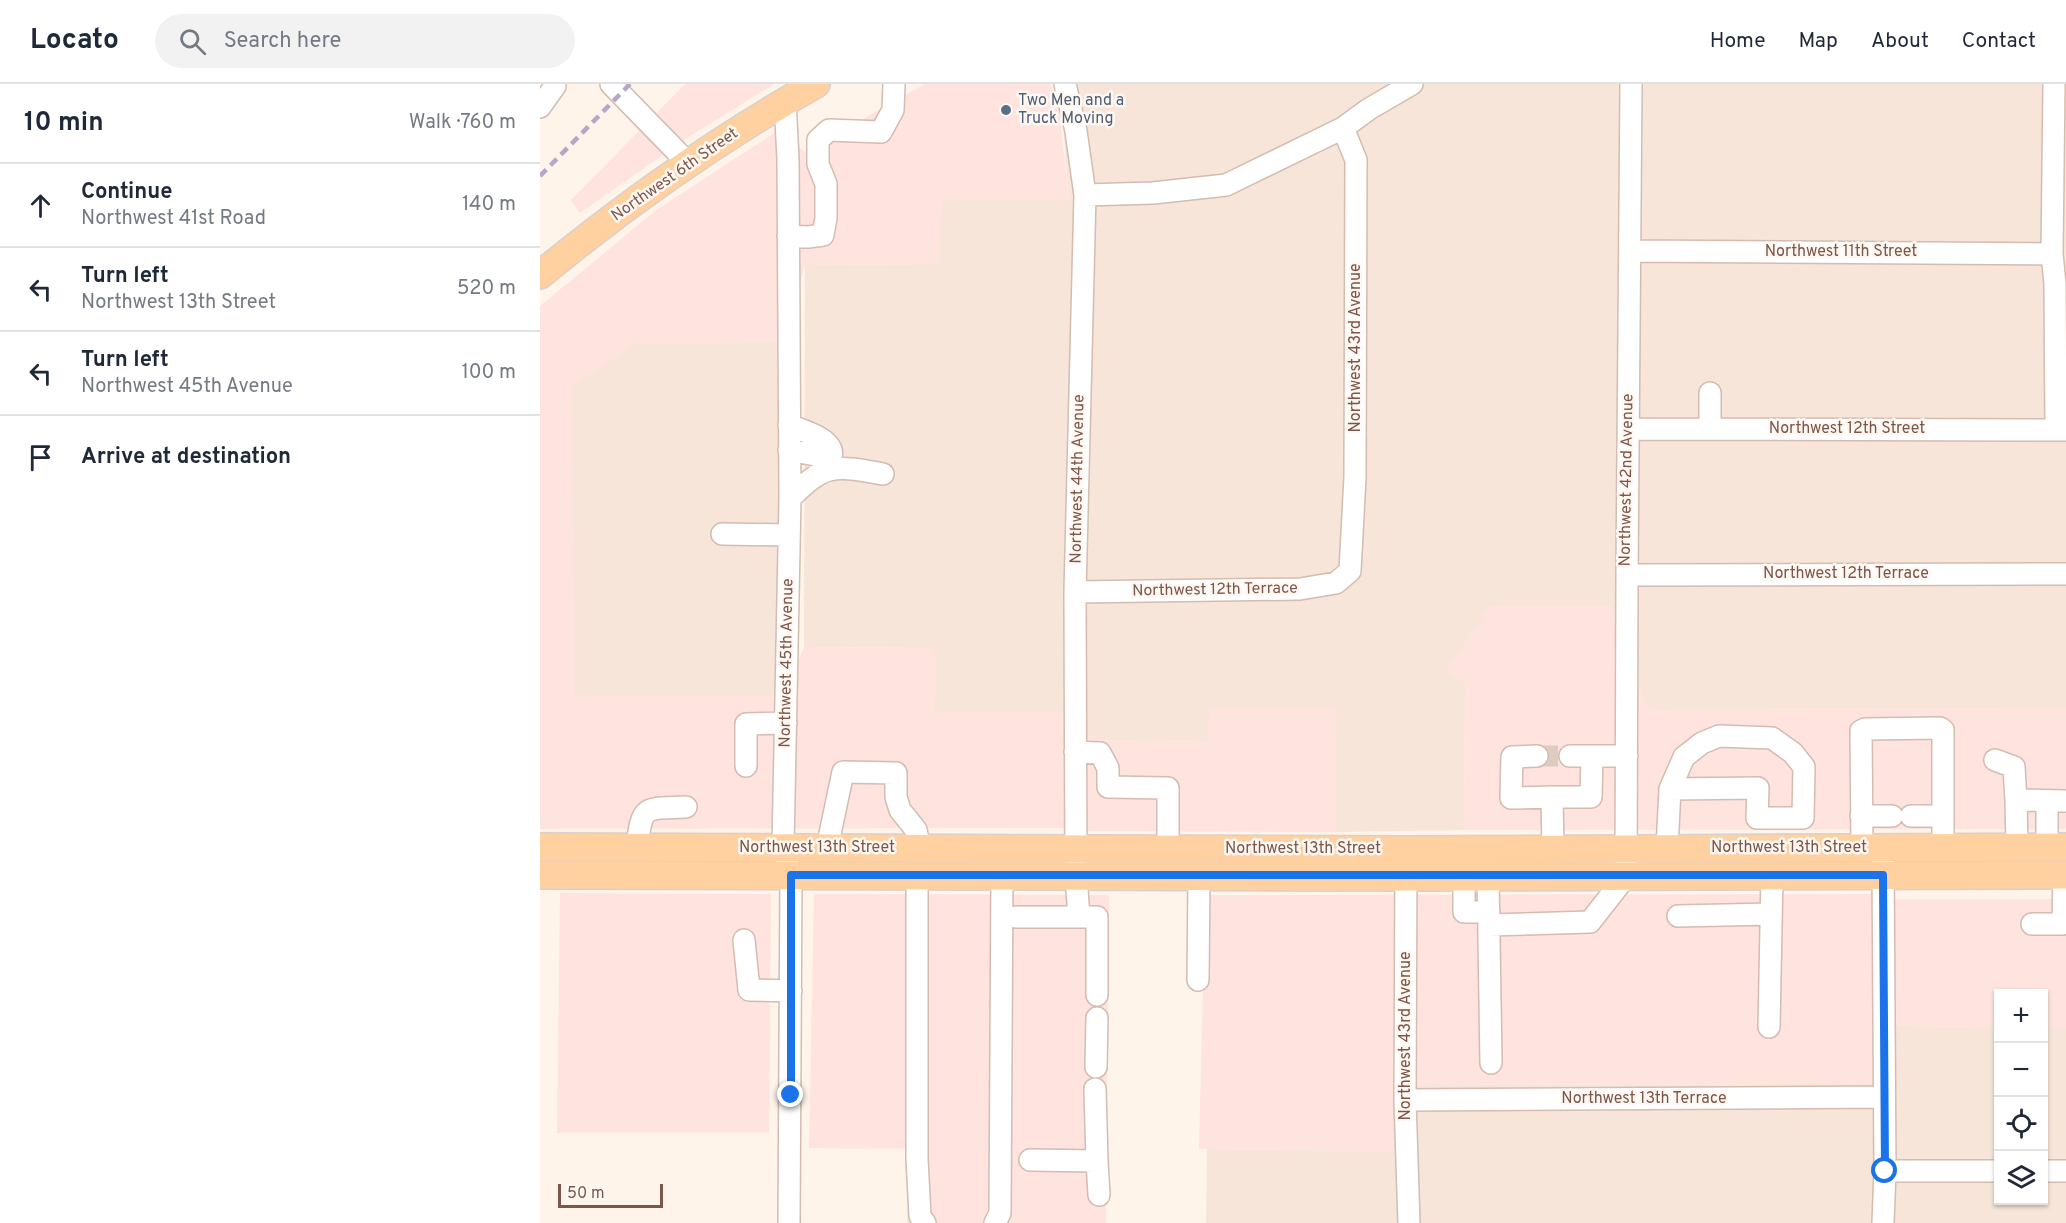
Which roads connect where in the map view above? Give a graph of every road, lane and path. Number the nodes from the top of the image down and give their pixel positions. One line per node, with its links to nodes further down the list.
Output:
1 (610, 84): 15 (street)
2 (816, 84): 9 (main road, Northwest 6th Street)
3 (894, 84): 13 (street)
4 (1065, 84): 16 (street, Northwest 44th Avenue)
5 (1412, 84): 12 (street)
6 (1631, 84): 18 (street, Northwest 42nd Avenue)
7 (2054, 84): 11 (street)
8 (546, 86): 10 (street)
9 (785, 101): 14 (street, Northwest 45th Avenue); 15 (main road, Northwest 6th Street)
10 (540, 107)
11 (2060, 115): 19 (street)
12 (1343, 128): 16 (street); 32 (street, Northwest 43rd Avenue)
13 (818, 154): 14 (street); 17 (street)
14 (788, 161): 17 (street, Northwest 45th Avenue)
15 (688, 163): 20 (main road, Northwest 6th Street)
16 (1085, 195): 35 (street, Northwest 44th Avenue)
17 (788, 236): 22 (street, Northwest 45th Avenue)
18 (1630, 251): 19 (street, Northwest 11th Street); 23 (street, Northwest 42nd Avenue)
19 (2052, 254): 25 (street)
20 (540, 275)
21 (1710, 393): 24 (street)
22 (789, 424): 26 (street, Northwest 45th Avenue); 27 (street)
23 (1628, 429): 24 (street, Northwest 12th Street); 34 (street, Northwest 42nd Avenue)
24 (1710, 429): 25 (street, Northwest 12th Street)
25 (2061, 430)
26 (789, 450): 27 (street); 29 (street, Northwest 45th Avenue)
27 (831, 464): 28 (street); 29 (street)
28 (883, 474)
29 (790, 498): 31 (street, Northwest 45th Avenue)
30 (722, 534): 31 (street)
31 (789, 535): 36 (street, Northwest 45th Avenue)
32 (1350, 571): 35 (street, Northwest 12th Terrace)
33 (2066, 573): 34 (street, Northwest 12th Terrace)
34 (1626, 575): 41 (street, Northwest 42nd Avenue)
35 (1075, 592): 37 (street, Northwest 44th Avenue)
36 (786, 723): 43 (street); 53 (street, Northwest 45th Avenue)
37 (1075, 752): 62 (street, Northwest 44th Avenue); 63 (street)
38 (1537, 756): 45 (street)
39 (1570, 756): 40 (street)
40 (1592, 756): 41 (street); 45 (street)
41 (1627, 756): 60 (street, Northwest 42nd Avenue)
42 (1995, 760): 46 (street)
43 (746, 766)
44 (1670, 789): 44 (street); 61 (street)
45 (1552, 797): 64 (street)
46 (2016, 800): 47 (street); 56 (street)
47 (2056, 801): 57 (street)
48 (686, 807): 52 (street)
49 (1862, 816): 50 (street); 50 (street); 54 (street)
50 (1943, 816): 55 (street)
51 (540, 847): 52 (main road, Northwest 13th Street)
52 (637, 847): 53 (main road, Northwest 13th Street)
53 (783, 847): 58 (main road, Northwest 13th Street); 67 (street, Northwest 45th Avenue)
54 (1873, 847): 55 (main road, Northwest 13th Street); 61 (main road, Northwest 13th Street); 69 (street)
55 (1943, 847): 56 (main road, Northwest 13th Street)
56 (2017, 847): 57 (main road, Northwest 13th Street)
57 (2057, 847)
58 (827, 848): 59 (main road, Northwest 13th Street); 59 (street)
59 (921, 848): 62 (main road, Northwest 13th Street)
60 (1627, 848): 61 (main road, Northwest 13th Street); 64 (main road, Northwest 13th Street); 76 (street, Northwest 42nd Avenue)
61 (1668, 848)
62 (1076, 849): 63 (main road, Northwest 13th Street); 73 (street, Northwest 44th Avenue)
63 (1168, 849): 65 (main road, Northwest 13th Street)
64 (1553, 849): 65 (main road, Northwest 13th Street)
65 (1406, 850): 77 (street, Northwest 43rd Avenue)
66 (540, 874): 67 (main road, Northwest 13th Street)
67 (791, 875): 71 (main road, Northwest 13th Street); 86 (street, Northwest 45th Avenue)
68 (1772, 875): 69 (main road, Northwest 13th Street); 76 (main road, Northwest 13th Street); 78 (street)
69 (1883, 875): 70 (main road, Northwest 13th Street); 93 (street)
70 (2065, 875): 83 (street)
71 (917, 876): 72 (main road, Northwest 13th Street); 103 (street)
72 (1002, 876): 73 (main road, Northwest 13th Street); 104 (street)
73 (1076, 876): 74 (main road, Northwest 13th Street); 80 (street, Northwest 44th Avenue)
74 (1199, 876): 77 (main road, Northwest 13th Street); 85 (street)
75 (1476, 876): 76 (main road, Northwest 13th Street); 77 (main road, Northwest 13th Street); 82 (street)
76 (1626, 876): 82 (street)
77 (1406, 877): 94 (street, Northwest 43rd Avenue)
78 (1771, 914): 81 (street); 89 (street)
79 (1016, 916): 80 (street)
80 (1079, 916): 87 (street)
81 (1678, 916)
82 (1489, 919): 90 (street)
83 (2032, 924)
84 (744, 939): 86 (street)
85 (1198, 980)
86 (791, 991): 102 (street, Northwest 45th Avenue)
87 (1097, 995)
88 (1096, 1018): 91 (street)
89 (1769, 1026)
90 (1491, 1063)
91 (1096, 1066)
92 (1095, 1089): 96 (street)
93 (1884, 1097): 94 (street, Northwest 13th Terrace); 97 (street)
94 (1405, 1100): 105 (street, Northwest 43rd Avenue)
95 (1030, 1160): 96 (street)
96 (1097, 1161): 101 (street)
97 (1885, 1171): 98 (street); 106 (street)
98 (1994, 1171)
99 (2048, 1171): 100 (street)
100 (2066, 1171)
101 (1099, 1195)
102 (789, 1223)
103 (925, 1223)
104 (995, 1223)
105 (1409, 1223)
106 (1883, 1223)

